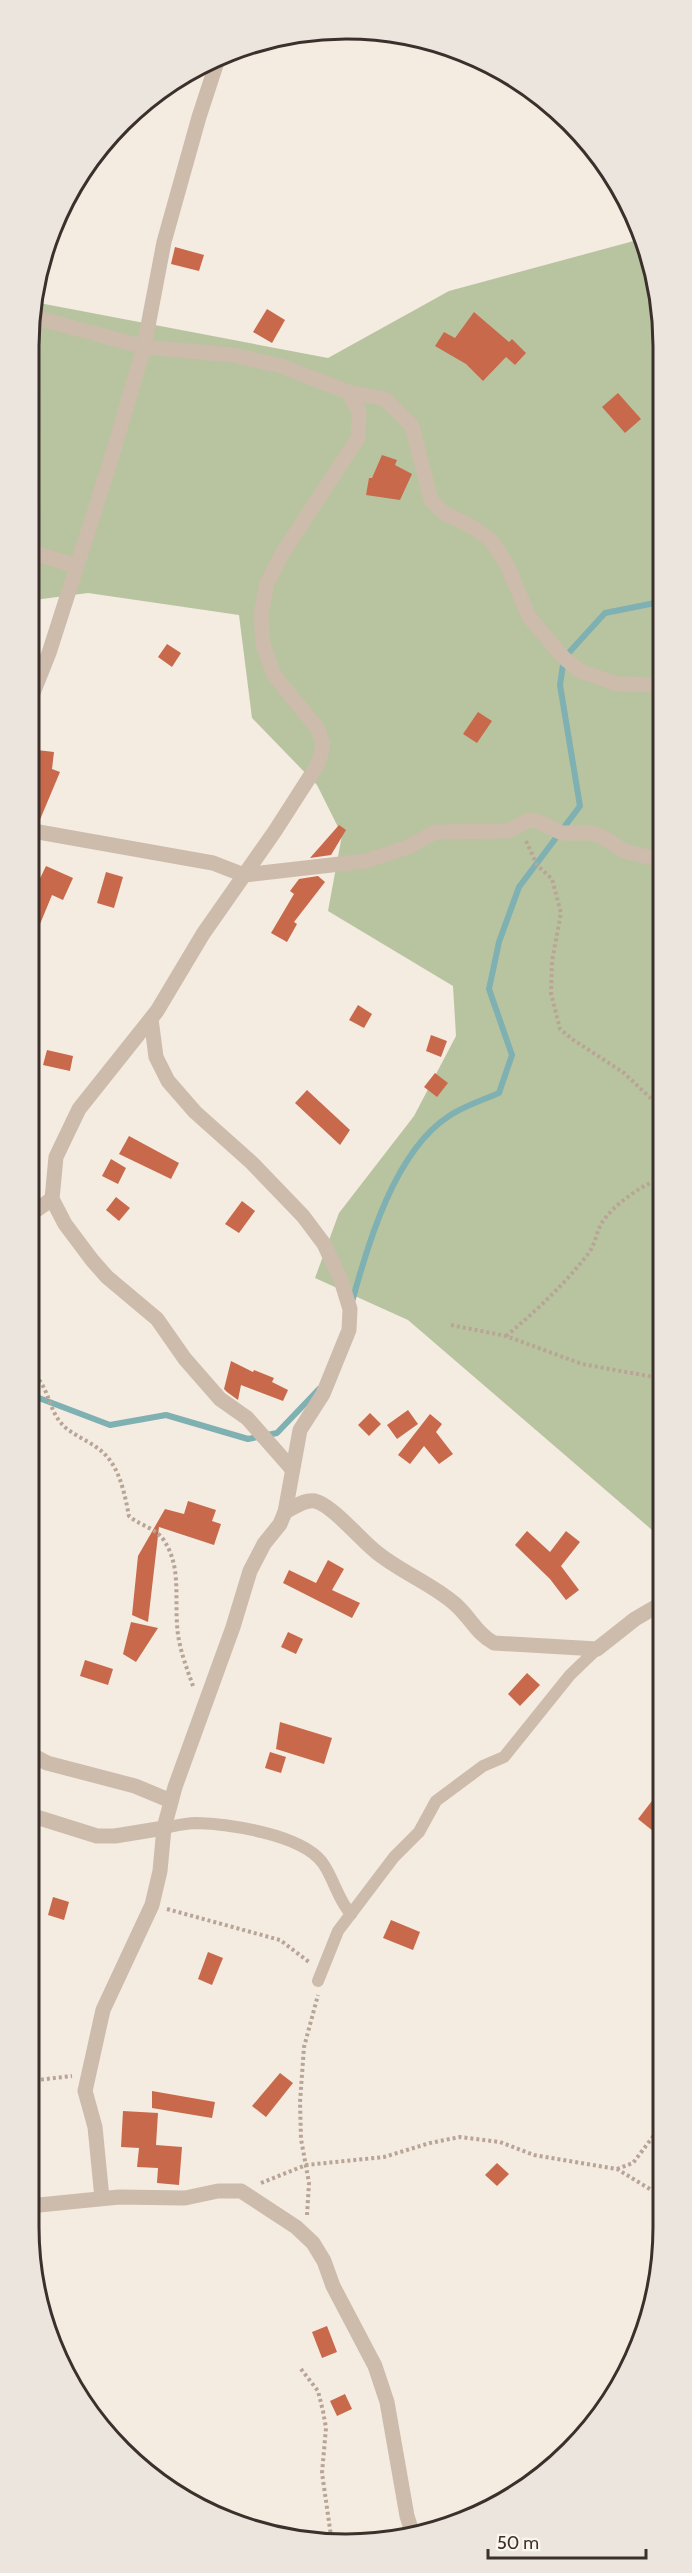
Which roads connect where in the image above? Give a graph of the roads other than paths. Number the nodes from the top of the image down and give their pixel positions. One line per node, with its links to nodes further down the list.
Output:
1 (215, 69): 3 (street)
2 (41, 319): 3 (street)
3 (144, 347): 4 (street); 6 (street)
4 (348, 392): 8 (street); 11 (street)
5 (39, 555): 6 (street)
6 (77, 566): 7 (street)
7 (39, 676)
8 (653, 685)
9 (39, 832): 11 (street)
10 (653, 859): 11 (street)
11 (244, 875): 12 (street)
12 (151, 1019): 13 (street); 15 (street)
13 (52, 1199): 14 (street); 15 (street)
14 (39, 1208)
15 (292, 1469): 16 (street)
16 (285, 1512): 18 (street); 20 (street)
17 (653, 1608): 18 (street)
18 (597, 1649): 23 (lane)
19 (39, 1759): 20 (street)
20 (171, 1800): 22 (street)
21 (39, 1818): 22 (street)
22 (164, 1828): 23 (lane); 25 (street)
23 (351, 1914): 24 (lane)
24 (318, 1982)
25 (102, 2198): 26 (street); 27 (street)
26 (39, 2205)
27 (410, 2527)

